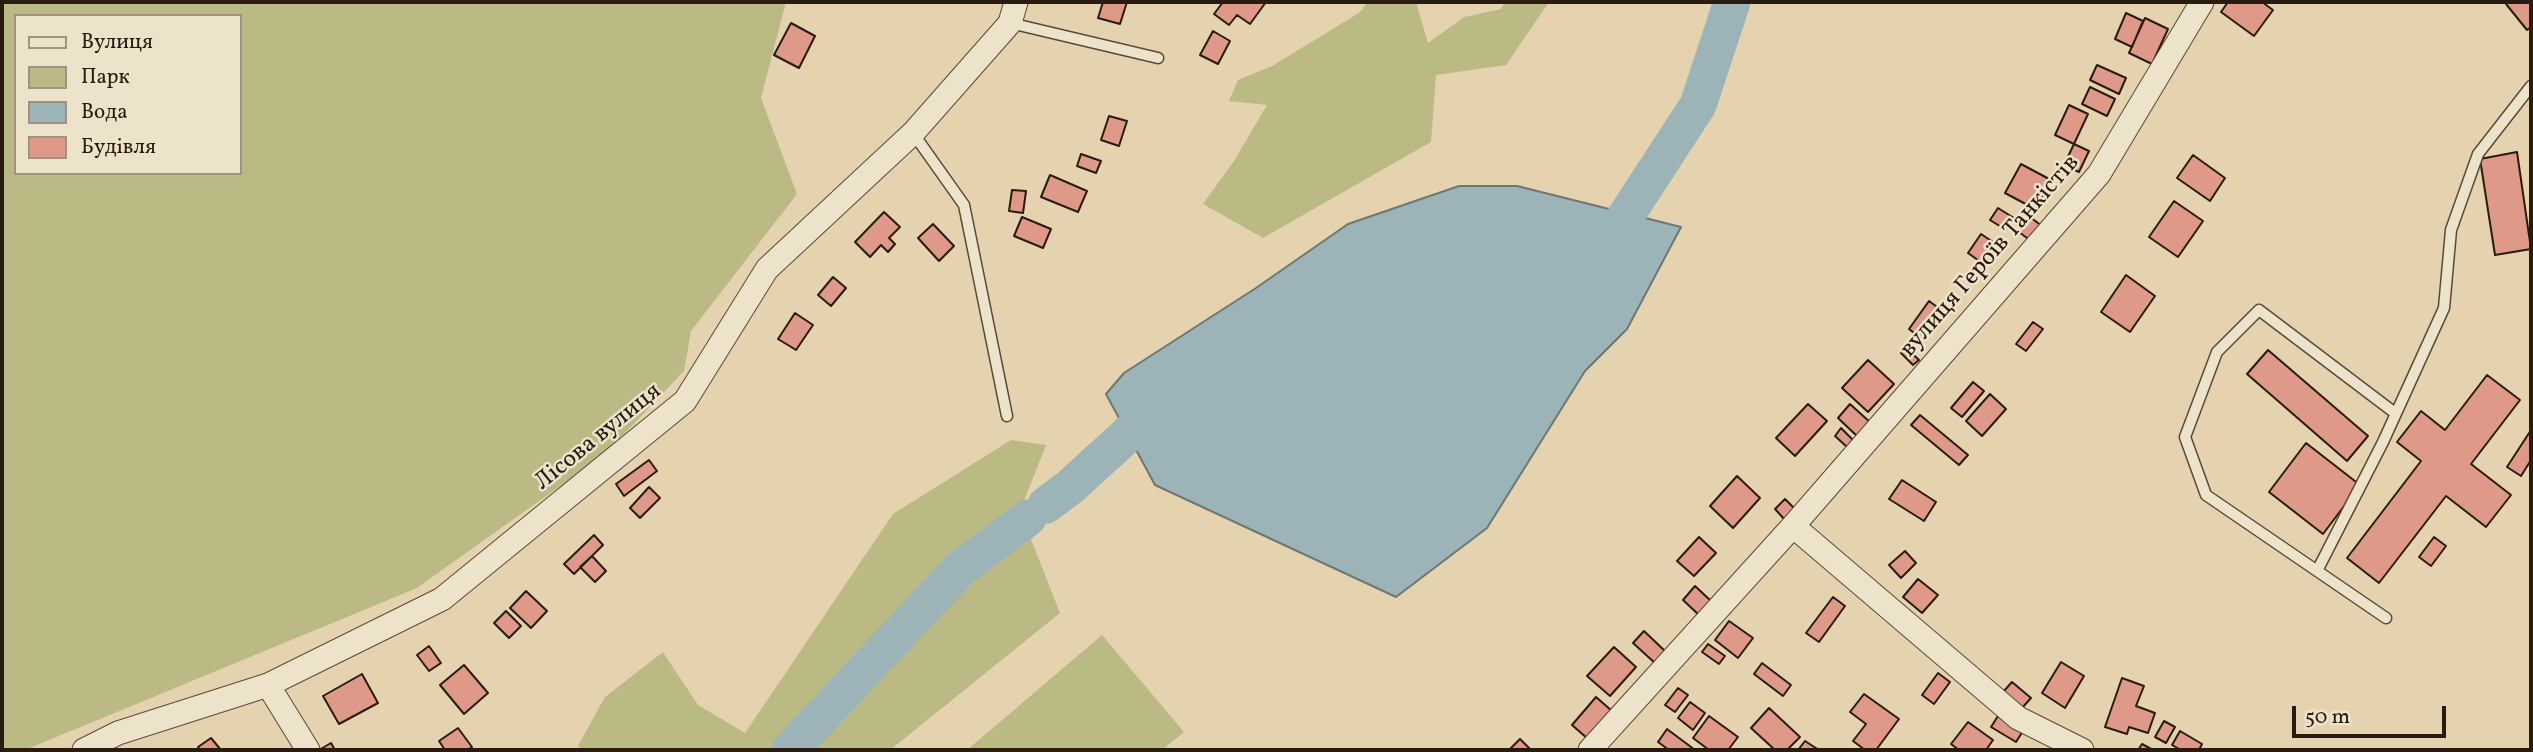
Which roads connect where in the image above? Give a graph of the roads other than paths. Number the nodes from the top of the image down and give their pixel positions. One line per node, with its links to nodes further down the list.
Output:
1 (2202, 2): 8 (street, вулиця Героїв Танкістів)
2 (1013, 12): 3 (lane); 5 (street, Лісова вулиця)
3 (1158, 58)
4 (2531, 86): 6 (lane)
5 (913, 133): 7 (lane); 11 (street, Лісова вулиця)
6 (2395, 414): 9 (lane); 9 (lane)
7 (1007, 416)
8 (1793, 526): 14 (street, вулиця Героїв Танкістів); 15 (street)
9 (2317, 570): 10 (lane)
10 (2386, 618)
11 (268, 685): 12 (street, Лісова вулиця); 13 (street)
12 (84, 750)
13 (308, 750)
14 (1590, 750)
15 (2082, 750)

